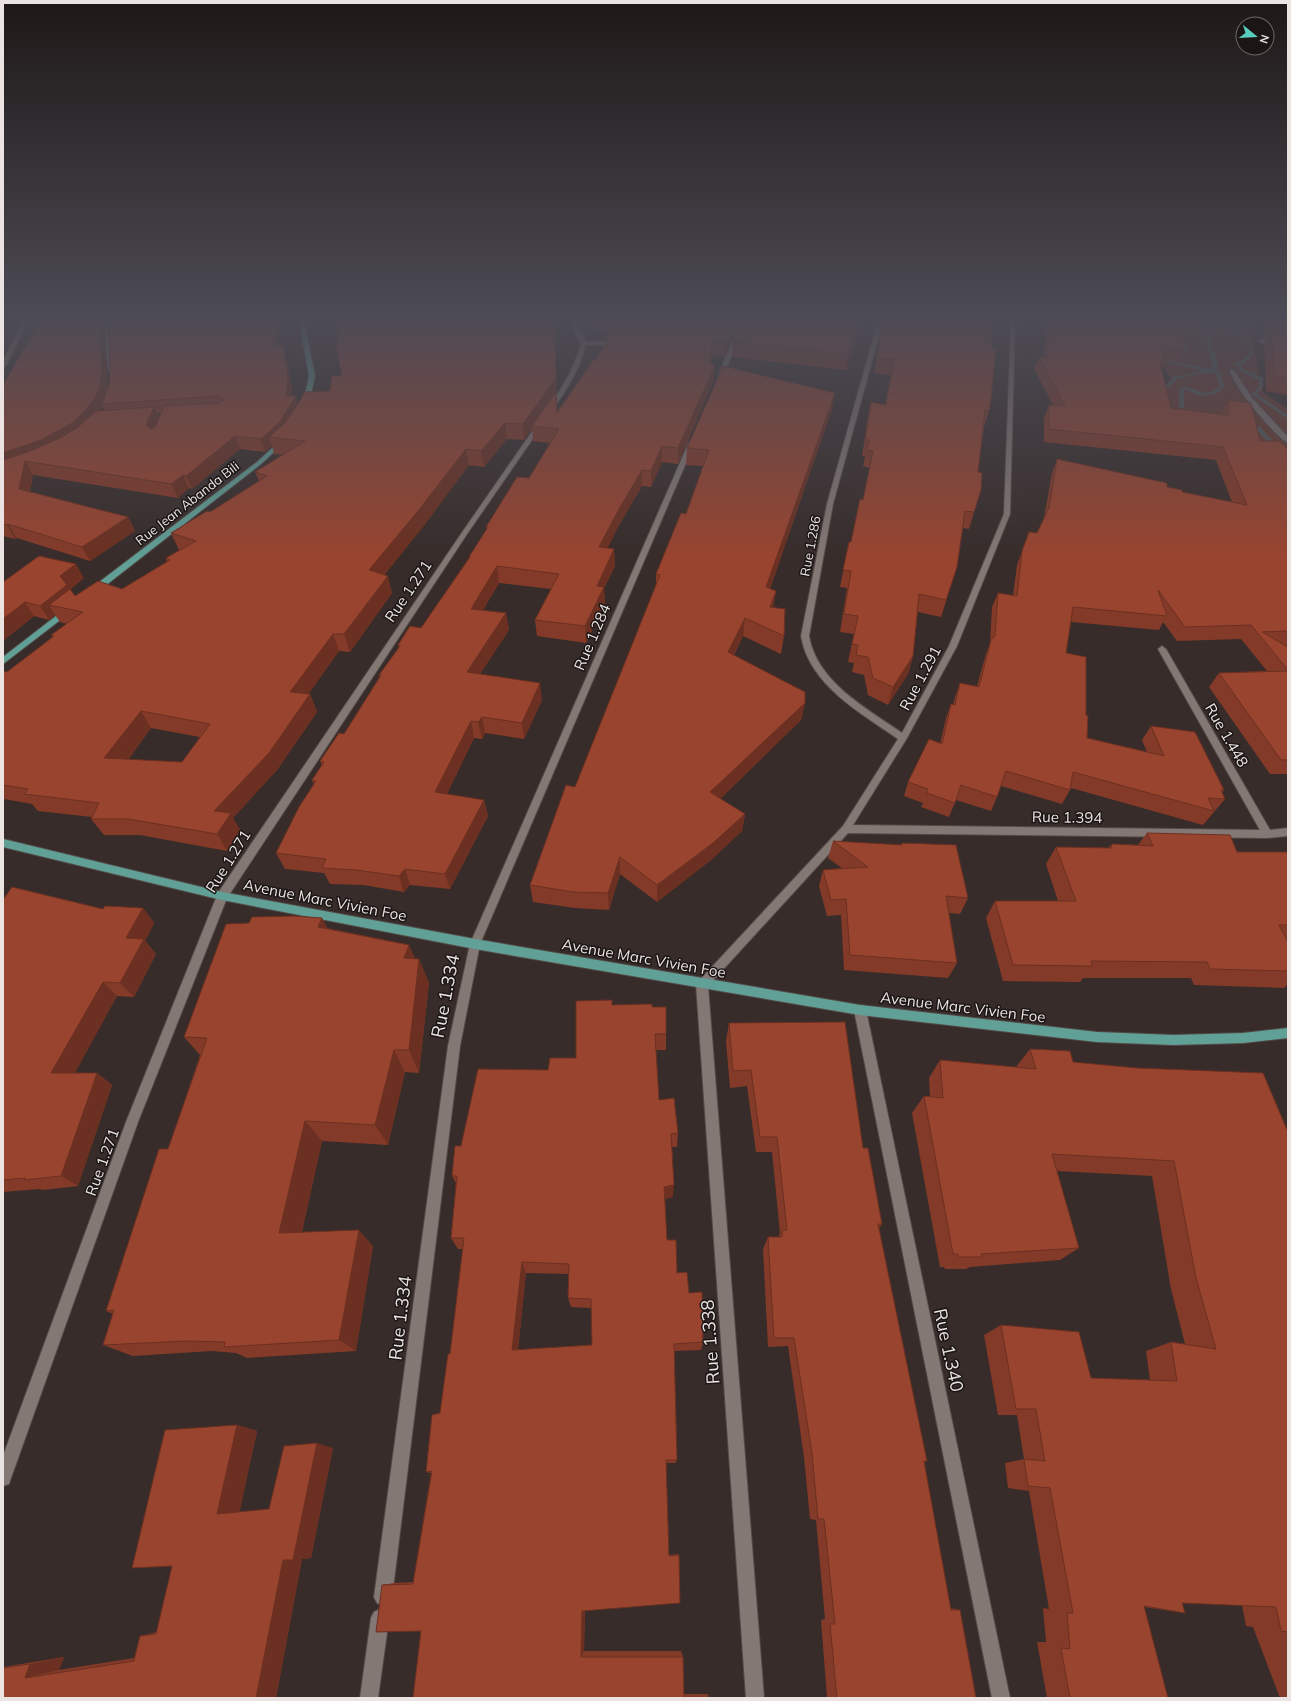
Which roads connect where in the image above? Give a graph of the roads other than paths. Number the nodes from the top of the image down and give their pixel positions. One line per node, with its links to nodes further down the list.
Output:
1 (306, 400): 6 (main road)
2 (557, 400): 19 (street, Rue 1.271)
3 (858, 400): 14 (street, Rue 1.286)
4 (1011, 400): 14 (street, Rue 1.291)
5 (1250, 400): 9 (street)
6 (302, 414)
7 (290, 432): 10 (main road, Rue Jean Abanda Bili)
8 (694, 436): 20 (street, Rue 1.284)
9 (1288, 441)
10 (88, 595)
11 (76, 605): 13 (main road)
12 (1162, 649): 17 (street, Rue 1.448)
13 (3, 661)
14 (903, 738): 15 (street, Rue 1.291)
15 (846, 829): 17 (street, Rue 1.394); 21 (street, Rue 1.291)
16 (1288, 832): 17 (street, Rue 1.394)
17 (1267, 834)
18 (3, 843): 19 (main road, Avenue Marc Vivien Foe)
19 (222, 896): 20 (main road, Avenue Marc Vivien Foe); 24 (street, Rue 1.271)
20 (475, 944): 21 (main road, Avenue Marc Vivien Foe); 25 (street, Rue 1.334)
21 (702, 984): 22 (main road, Avenue Marc Vivien Foe); 26 (street, Rue 1.338)
22 (860, 1010): 23 (main road, Avenue Marc Vivien Foe); 27 (street, Rue 1.340)
23 (1288, 1033)
24 (3, 1478)
25 (369, 1698)
26 (755, 1698)
27 (1001, 1698)

